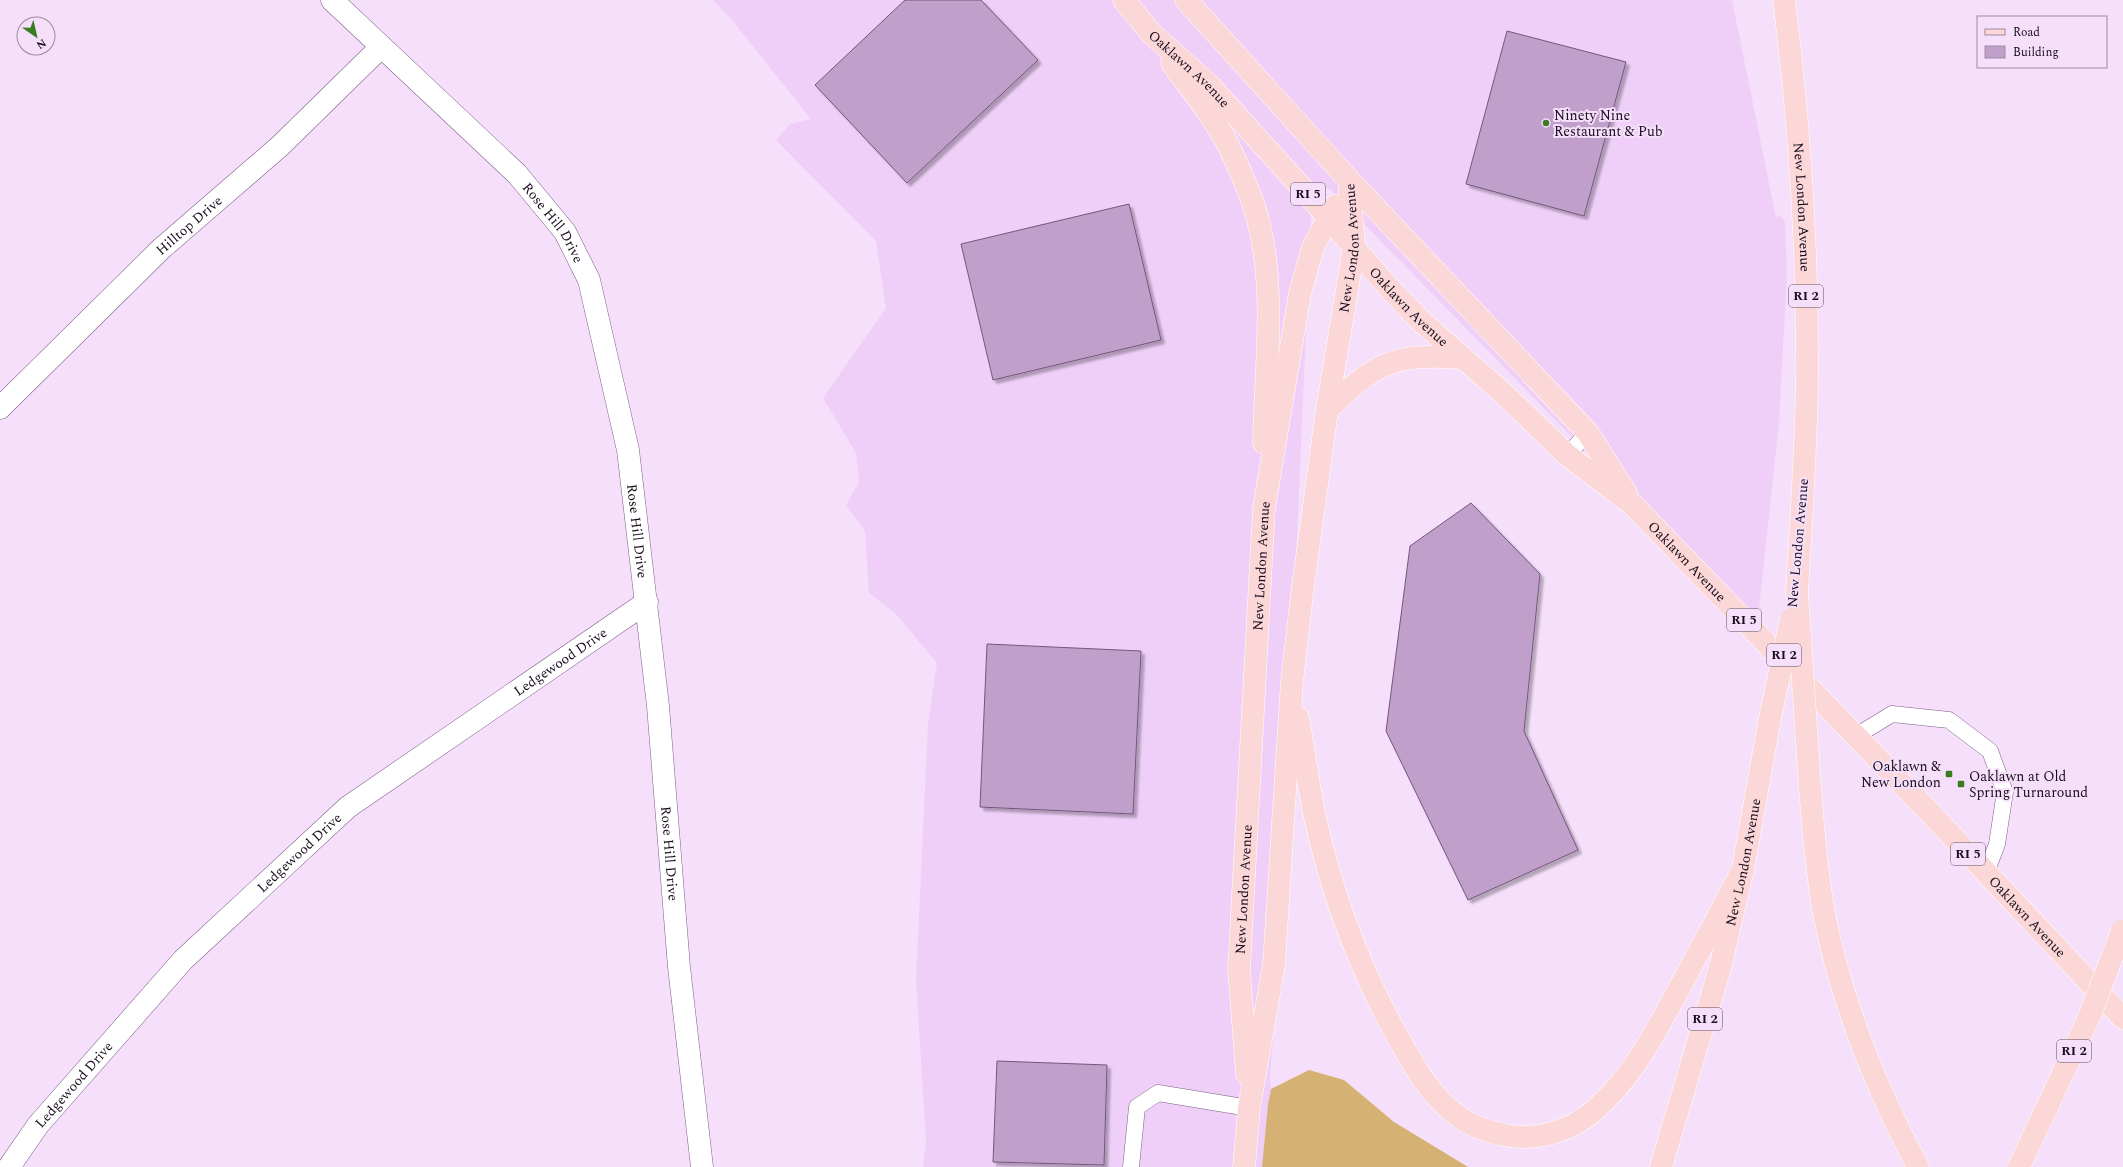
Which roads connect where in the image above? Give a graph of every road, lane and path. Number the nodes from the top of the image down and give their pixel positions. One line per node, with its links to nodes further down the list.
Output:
1 (332, 0): 6 (street, Rose Hill Drive)
2 (1124, 0): 5 (main road, Oaklawn Avenue / RI 5)
3 (1186, 0): 7 (main road, Oaklawn Avenue / RI 5)
4 (1784, 0): 17 (main road, New London Avenue / RI 2)
5 (1151, 33): 8 (main road, Oaklawn Avenue / RI 5); 16 (main road)
6 (381, 47): 11 (street, Hilltop Drive); 18 (street, Rose Hill Drive)
7 (1349, 180): 8 (main road, New London Avenue); 9 (main road, New London Avenue); 13 (main road, Oaklawn Avenue / RI 5)
8 (1328, 218): 9 (main road, Oaklawn Avenue / RI 5); 16 (main road, New London Avenue)
9 (1354, 248): 10 (main road, Oaklawn Avenue / RI 5); 12 (main road, New London Avenue)
10 (1462, 358): 12 (main road); 14 (main road, Oaklawn Avenue / RI 5)
11 (0, 408)
12 (1326, 410): 19 (main road, New London Avenue)
13 (1588, 433): 14 (lane); 15 (main road, Oaklawn Avenue / RI 5)
14 (1567, 455): 15 (main road, Oaklawn Avenue / RI 5)
15 (1633, 505): 20 (main road, Oaklawn Avenue / RI 5)
16 (1264, 508): 25 (main road, New London Avenue)
17 (1797, 592): 21 (main road, New London Avenue / RI 2, bridge); 31 (main road, bridge)
18 (647, 602): 26 (street, Ledgewood Drive); 27 (street, Rose Hill Drive)
19 (1292, 681): 21 (main road); 25 (main road, New London Avenue)
20 (1856, 736): 22 (main road, Oaklawn Avenue / RI 5); 22 (lane)
21 (1743, 869): 30 (main road, New London Avenue / RI 2)
22 (1986, 873): 24 (main road, Oaklawn Avenue / RI 5)
23 (2123, 930): 32 (main road, RI 2, bridge)
24 (2123, 1018)
25 (1249, 1108): 28 (lane); 29 (main road, New London Avenue)
26 (9, 1167)
27 (702, 1167)
28 (1131, 1167)
29 (1244, 1167)
30 (1661, 1167)
31 (1918, 1167)
32 (2019, 1167)

